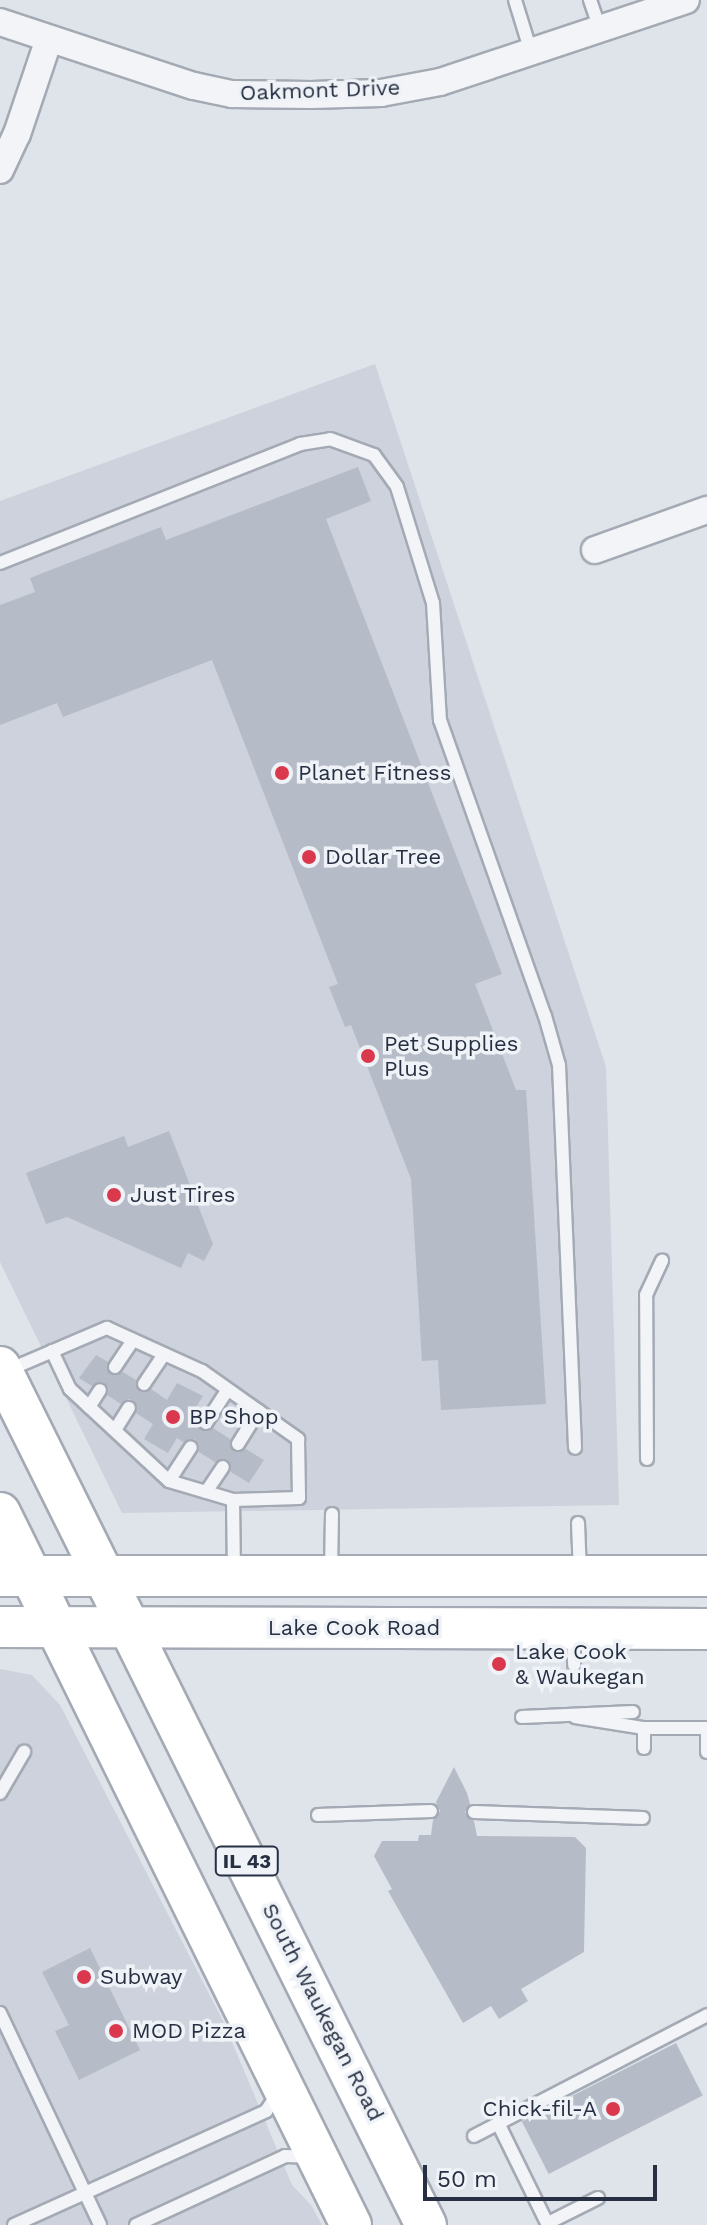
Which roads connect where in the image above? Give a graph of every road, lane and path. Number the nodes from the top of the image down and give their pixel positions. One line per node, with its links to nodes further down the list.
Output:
1 (515, 0): 7 (lane)
2 (590, 0): 5 (lane)
3 (686, 0): 5 (street, Oakmont Drive)
4 (0, 22): 6 (street, Oakmont Drive)
5 (600, 29): 7 (street, Oakmont Drive)
6 (49, 39): 7 (street, Oakmont Drive); 8 (street)
7 (531, 52)
8 (0, 170)
9 (707, 510): 10 (street)
10 (595, 550)
11 (0, 563): 28 (lane)
12 (662, 1260): 29 (lane)
13 (133, 1340): 14 (lane); 15 (lane); 16 (lane)
14 (52, 1351): 17 (lane); 21 (lane)
15 (164, 1354): 18 (lane); 19 (lane)
16 (115, 1367)
17 (1, 1370): 38 (main road, IL 43)
18 (144, 1384)
19 (228, 1389): 23 (lane); 24 (lane)
20 (100, 1390): 21 (lane)
21 (89, 1407): 25 (lane)
22 (129, 1408): 25 (lane)
23 (259, 1411): 26 (lane); 33 (lane)
24 (206, 1423)
25 (115, 1430): 31 (lane)
26 (238, 1444)
27 (191, 1447): 31 (lane)
28 (575, 1448)
29 (647, 1459)
30 (223, 1467): 32 (lane)
31 (169, 1481): 32 (lane)
32 (206, 1492): 33 (lane)
33 (233, 1500): 40 (lane)
34 (0, 1513): 37 (main road, IL 43)
35 (332, 1514): 41 (lane)
36 (578, 1523): 42 (lane)
37 (16, 1576): 38 (main road); 44 (main road, IL 43)
38 (104, 1576): 40 (main road); 45 (main road, IL 43)
39 (707, 1576): 42 (main road)
40 (235, 1577): 41 (main road)
41 (331, 1577): 42 (main road)
42 (580, 1577)
43 (0, 1627): 44 (main road, Lake Cook Road)
44 (59, 1628): 45 (main road, Lake Cook Road); 61 (main road, IL 43)
45 (132, 1628): 46 (main road, Lake Cook Road); 72 (main road, South Waukegan Road / IL 43)
46 (707, 1629)
47 (633, 1712): 49 (lane)
48 (522, 1717): 49 (lane)
49 (575, 1717): 50 (lane)
50 (644, 1728): 51 (lane); 53 (lane)
51 (644, 1748)
52 (24, 1752): 54 (lane)
53 (707, 1752)
54 (0, 1793)
55 (431, 1811): 57 (lane)
56 (474, 1812): 58 (lane)
57 (318, 1815)
58 (643, 1818)
59 (0, 2013): 65 (lane)
60 (707, 2015): 62 (lane)
61 (282, 2087): 64 (main road, IL 43); 65 (lane)
62 (498, 2123): 63 (lane); 67 (lane)
63 (474, 2136)
64 (317, 2157): 70 (lane); 71 (main road, IL 43)
65 (85, 2192): 68 (lane); 69 (lane)
66 (598, 2198): 67 (lane)
67 (548, 2224)
68 (14, 2225)
69 (100, 2225)
70 (136, 2225)
71 (351, 2225)
72 (426, 2225)

